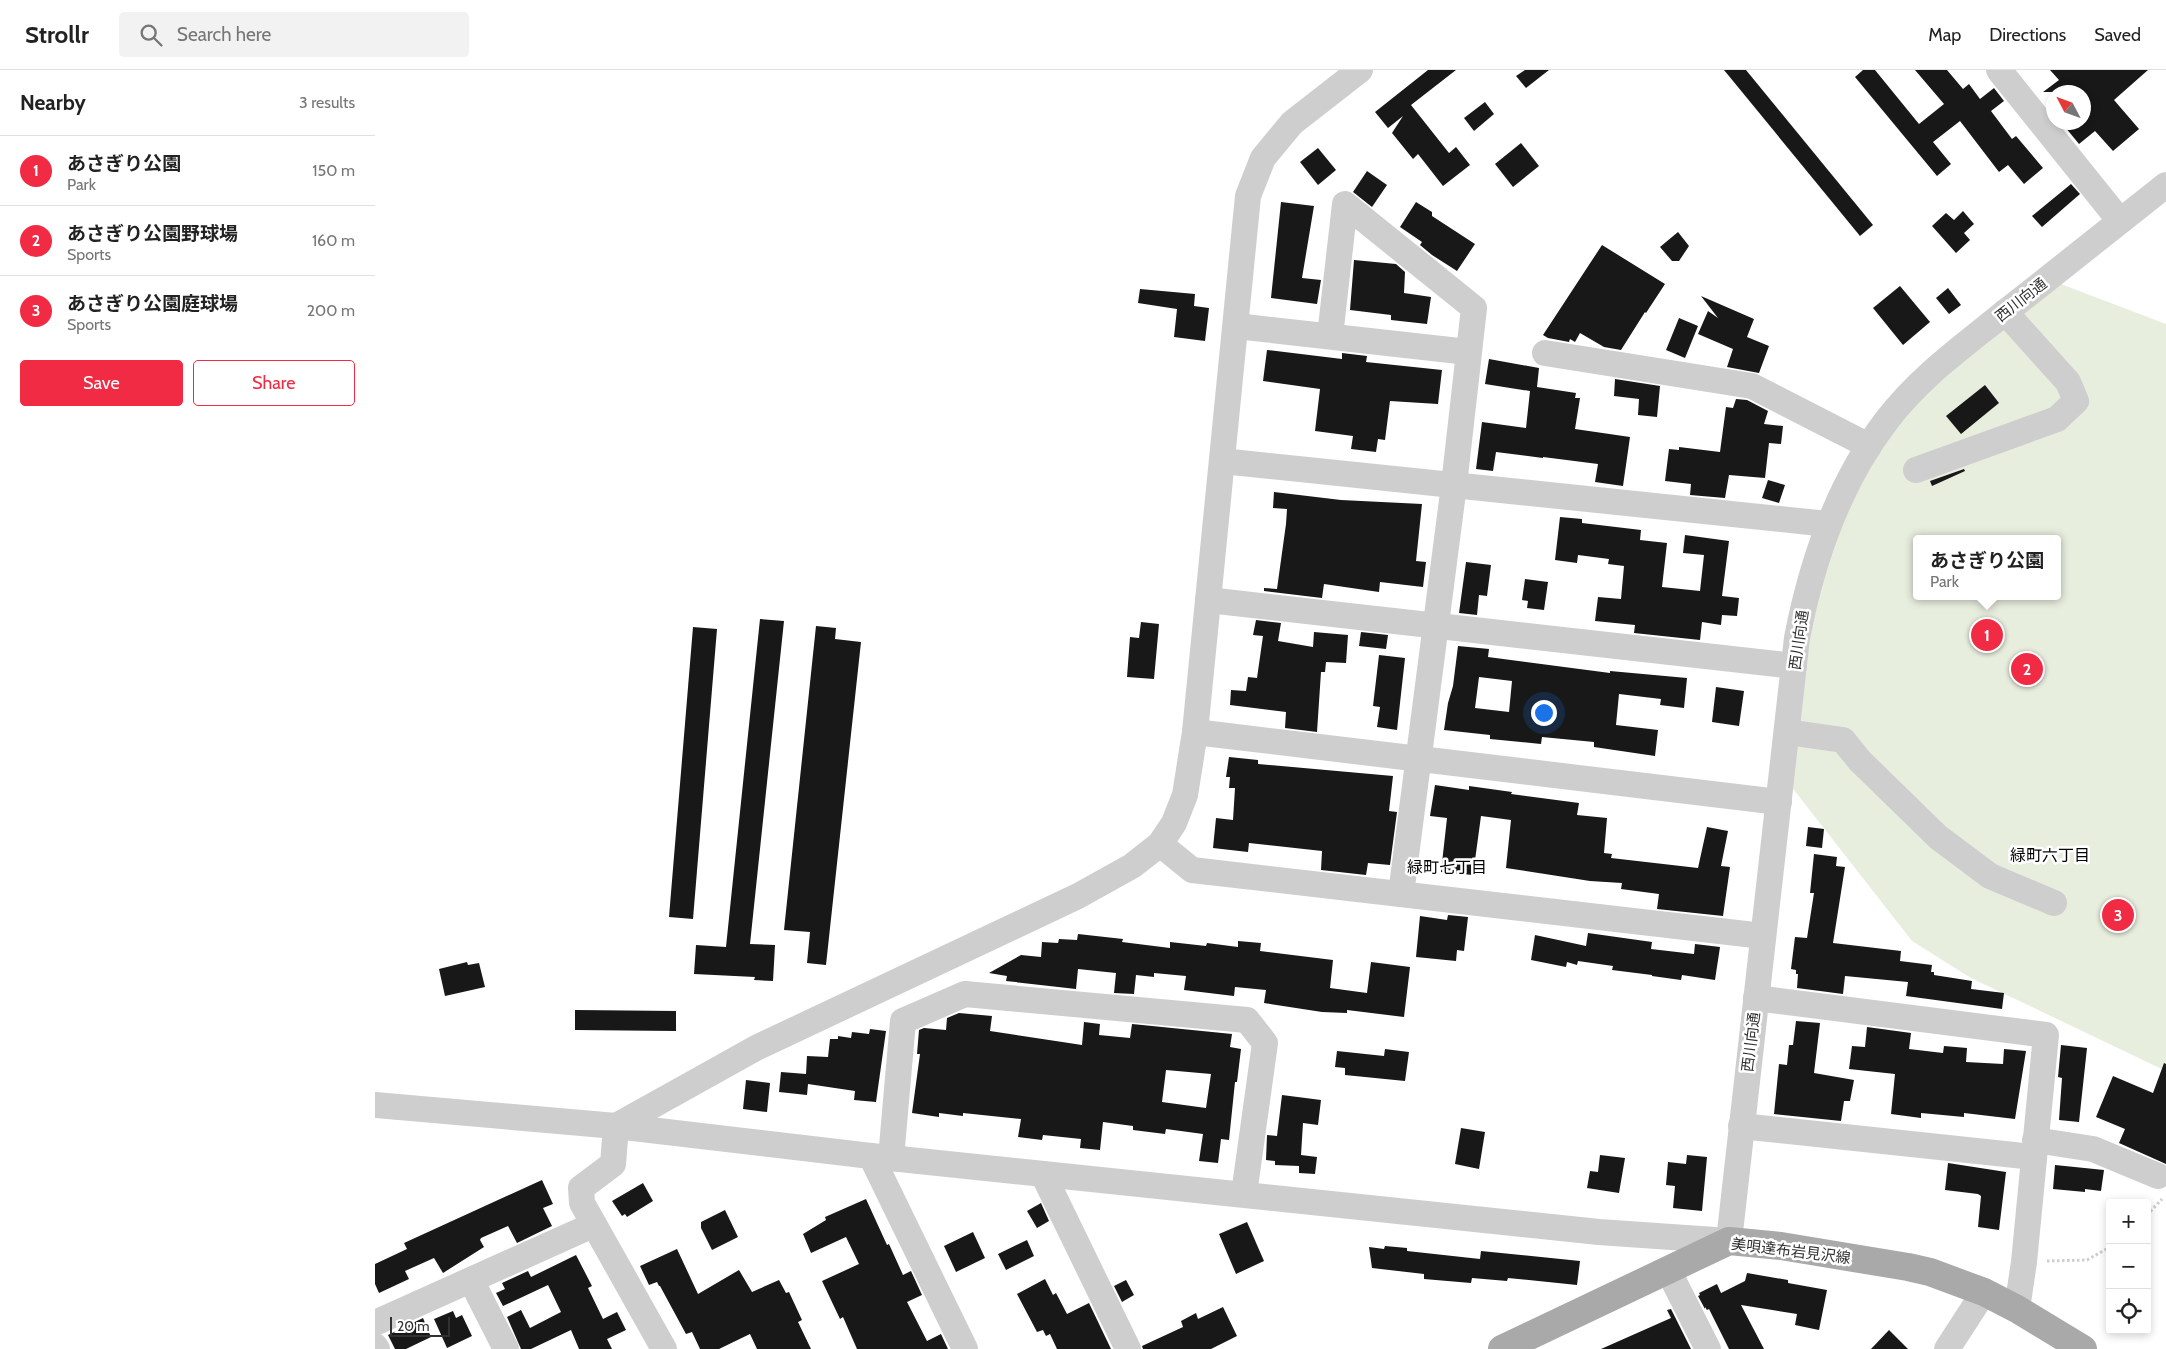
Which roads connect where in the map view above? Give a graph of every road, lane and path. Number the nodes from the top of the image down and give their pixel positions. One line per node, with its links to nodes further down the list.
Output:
1 (1360, 70): 6 (street)
2 (1999, 70): 4 (street)
3 (2166, 185): 4 (street, 西川向通)
4 (2120, 221): 5 (street, 西川向通)
5 (2005, 312): 10 (street, 西川向通); 12 (street)
6 (1236, 326): 7 (street); 11 (street)
7 (1329, 336): 8 (street); 8 (street)
8 (1468, 352): 13 (street)
9 (1545, 353): 10 (street)
10 (1869, 446): 14 (street, 西川向通)
11 (1222, 461): 13 (street); 15 (street)
12 (1916, 470)
13 (1454, 484): 14 (street); 16 (street)
14 (1828, 524): 17 (street, 西川向通)
15 (1208, 600): 16 (street); 18 (street)
16 (1435, 626): 17 (street); 20 (street)
17 (1794, 666): 19 (street, 西川向通)
18 (1195, 732): 20 (street); 22 (street)
19 (1787, 732): 21 (street, 西川向通); 24 (street)
20 (1418, 759): 21 (street); 23 (street)
21 (1779, 802): 25 (street, 西川向通)
22 (1160, 844): 23 (street); 28 (street)
23 (1401, 894): 25 (street)
24 (2054, 903)
25 (1763, 936): 26 (street, 西川向通)
26 (1756, 998): 29 (street, 西川向通); 30 (street)
27 (375, 1105): 28 (street)
28 (616, 1126): 31 (street); 36 (street)
29 (1741, 1126): 30 (street); 37 (street, 西川向通)
30 (2035, 1149): 33 (street); 39 (street)
31 (881, 1157): 32 (street); 34 (street); 47 (street)
32 (1043, 1174): 34 (street); 48 (street)
33 (2162, 1185): 35 (path)
34 (1244, 1194): 37 (street)
35 (2151, 1207)
36 (593, 1224): 41 (street); 46 (street)
37 (1729, 1240): 40 (main road, 美唄達布岩見沢線); 42 (main road, 美唄達布岩見沢線)
38 (2106, 1249): 39 (path)
39 (2024, 1262): 43 (street)
40 (1668, 1270): 49 (main road, 美唄達布岩見沢線); 50 (street)
41 (471, 1280): 44 (street); 45 (street)
42 (1985, 1292): 43 (main road, 美唄達布岩見沢線); 51 (street)
43 (2017, 1309): 52 (main road, 美唄達布岩見沢線)
44 (375, 1323)
45 (506, 1349)
46 (664, 1349)
47 (965, 1349)
48 (1128, 1349)
49 (1502, 1349)
50 (1708, 1349)
51 (1947, 1349)
52 (2083, 1349)

